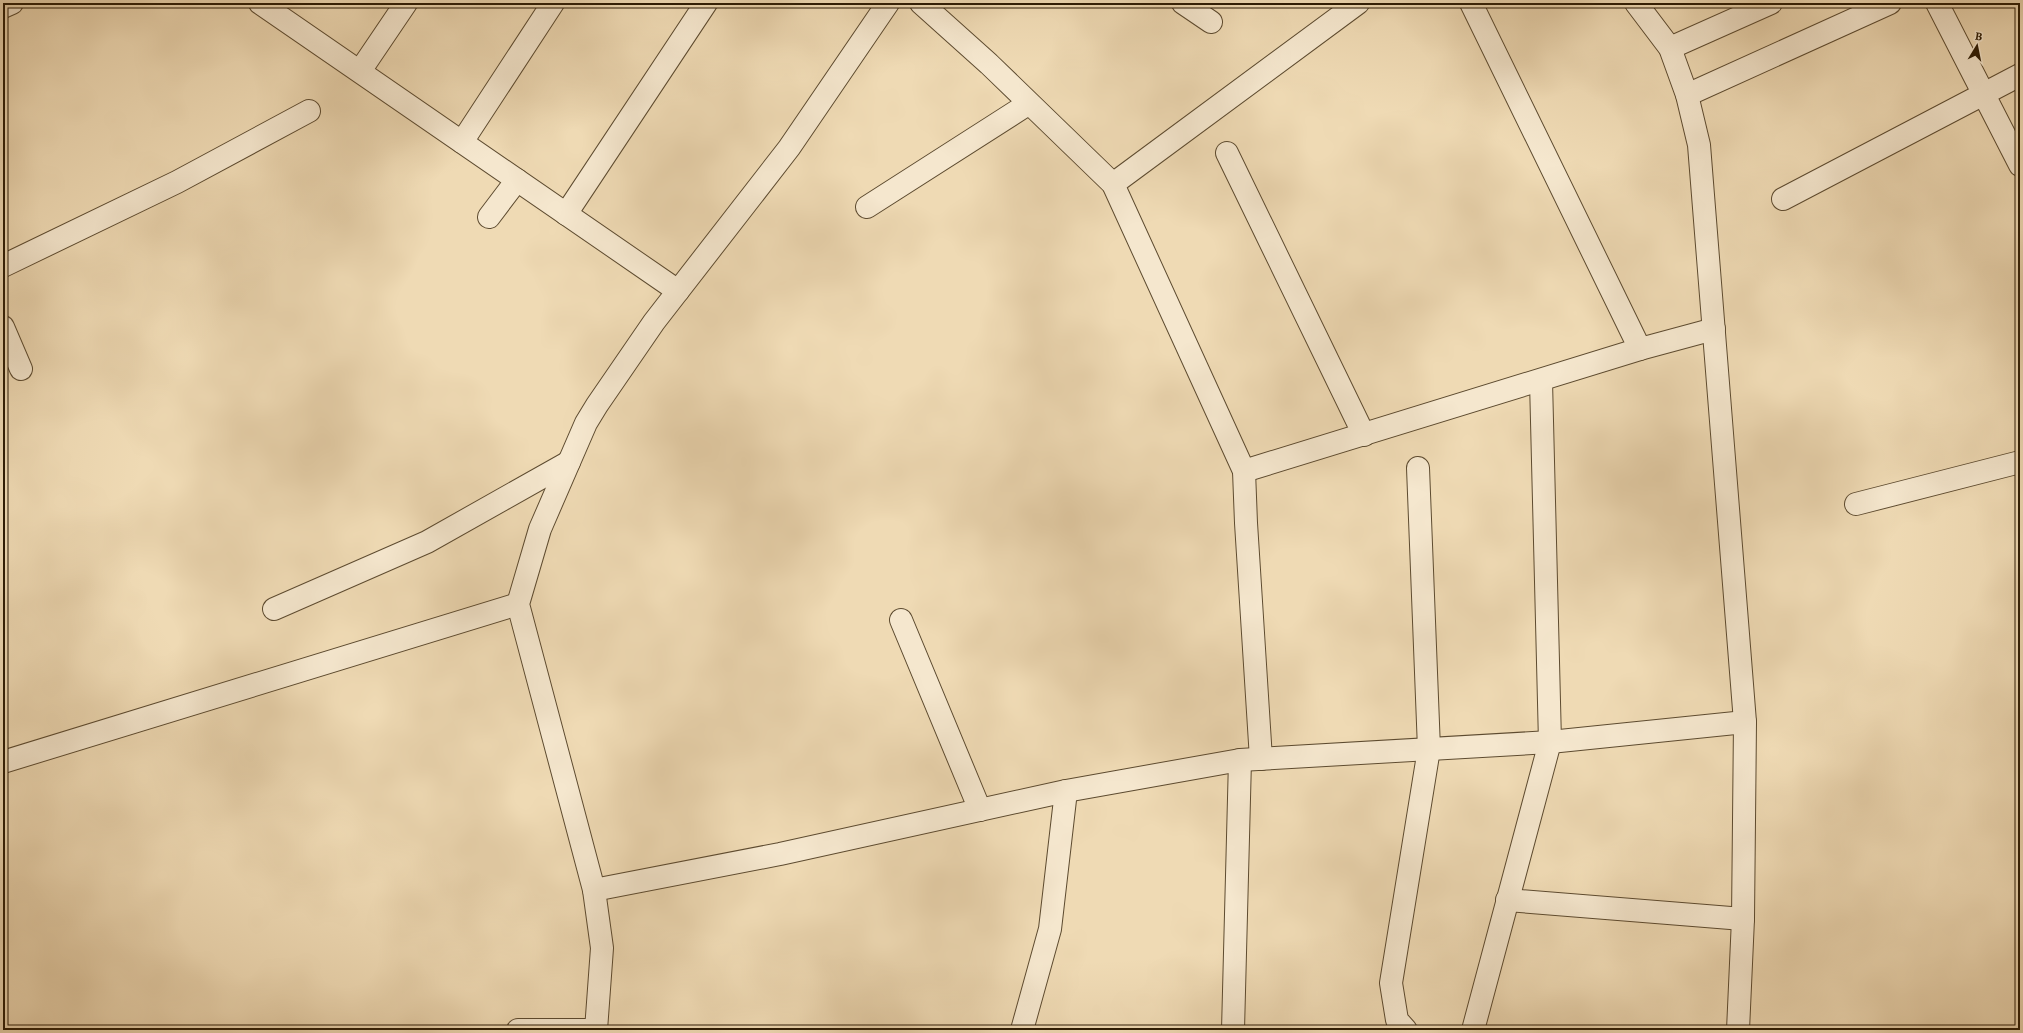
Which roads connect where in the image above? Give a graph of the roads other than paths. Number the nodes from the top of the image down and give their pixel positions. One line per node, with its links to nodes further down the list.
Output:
1 (12, 3): 15 (street)
2 (260, 3): 18 (street)
3 (406, 3): 18 (street)
4 (553, 3): 24 (street)
5 (706, 3): 31 (street)
6 (888, 3): 34 (street)
7 (921, 3): 22 (street)
8 (1183, 3): 16 (street)
9 (1358, 3): 28 (street)
10 (1471, 3): 37 (street)
11 (1636, 3): 17 (street)
12 (1771, 3): 17 (street)
13 (1890, 3): 21 (street)
14 (1937, 3): 20 (street)
15 (3, 7)
16 (1211, 22)
17 (1670, 48): 21 (street)
18 (360, 71): 24 (street)
19 (2020, 75): 20 (street)
20 (1983, 93): 26 (street); 29 (street)
21 (1687, 95): 36 (street)
22 (1028, 104): 28 (street); 30 (street)
23 (309, 111): 33 (street)
24 (462, 142): 27 (street)
25 (1227, 152): 40 (street)
26 (2020, 165)
27 (517, 180): 31 (street); 32 (street)
28 (1113, 184): 44 (street)
29 (1782, 199)
30 (867, 207)
31 (566, 214): 34 (street)
32 (489, 217)
33 (3, 266)
34 (678, 291): 41 (street)
35 (3, 327): 38 (street)
36 (1714, 329): 37 (street); 49 (street)
37 (1640, 350): 39 (street)
38 (22, 369)
39 (1541, 381): 40 (street); 50 (street)
40 (1364, 435): 44 (street)
41 (569, 462): 46 (street); 47 (street)
42 (2020, 462): 45 (street)
43 (1418, 468): 51 (street)
44 (1244, 471): 52 (street)
45 (1856, 504)
46 (518, 604): 54 (street); 57 (street)
47 (274, 609)
48 (901, 620): 56 (street)
49 (1745, 722): 50 (street); 59 (street)
50 (1550, 742): 51 (street); 58 (street)
51 (1429, 749): 52 (street); 64 (street)
52 (1261, 759): 53 (street)
53 (1240, 760): 55 (street); 63 (street)
54 (3, 762)
55 (1066, 791): 56 (street); 62 (street)
56 (980, 810): 57 (street)
57 (594, 890): 61 (street)
58 (1507, 900): 59 (street); 65 (street)
59 (1742, 919): 66 (street)
60 (523, 1030): 61 (street)
61 (596, 1030)
62 (1022, 1030)
63 (1233, 1030)
64 (1406, 1030)
65 (1473, 1030)
66 (1738, 1030)

